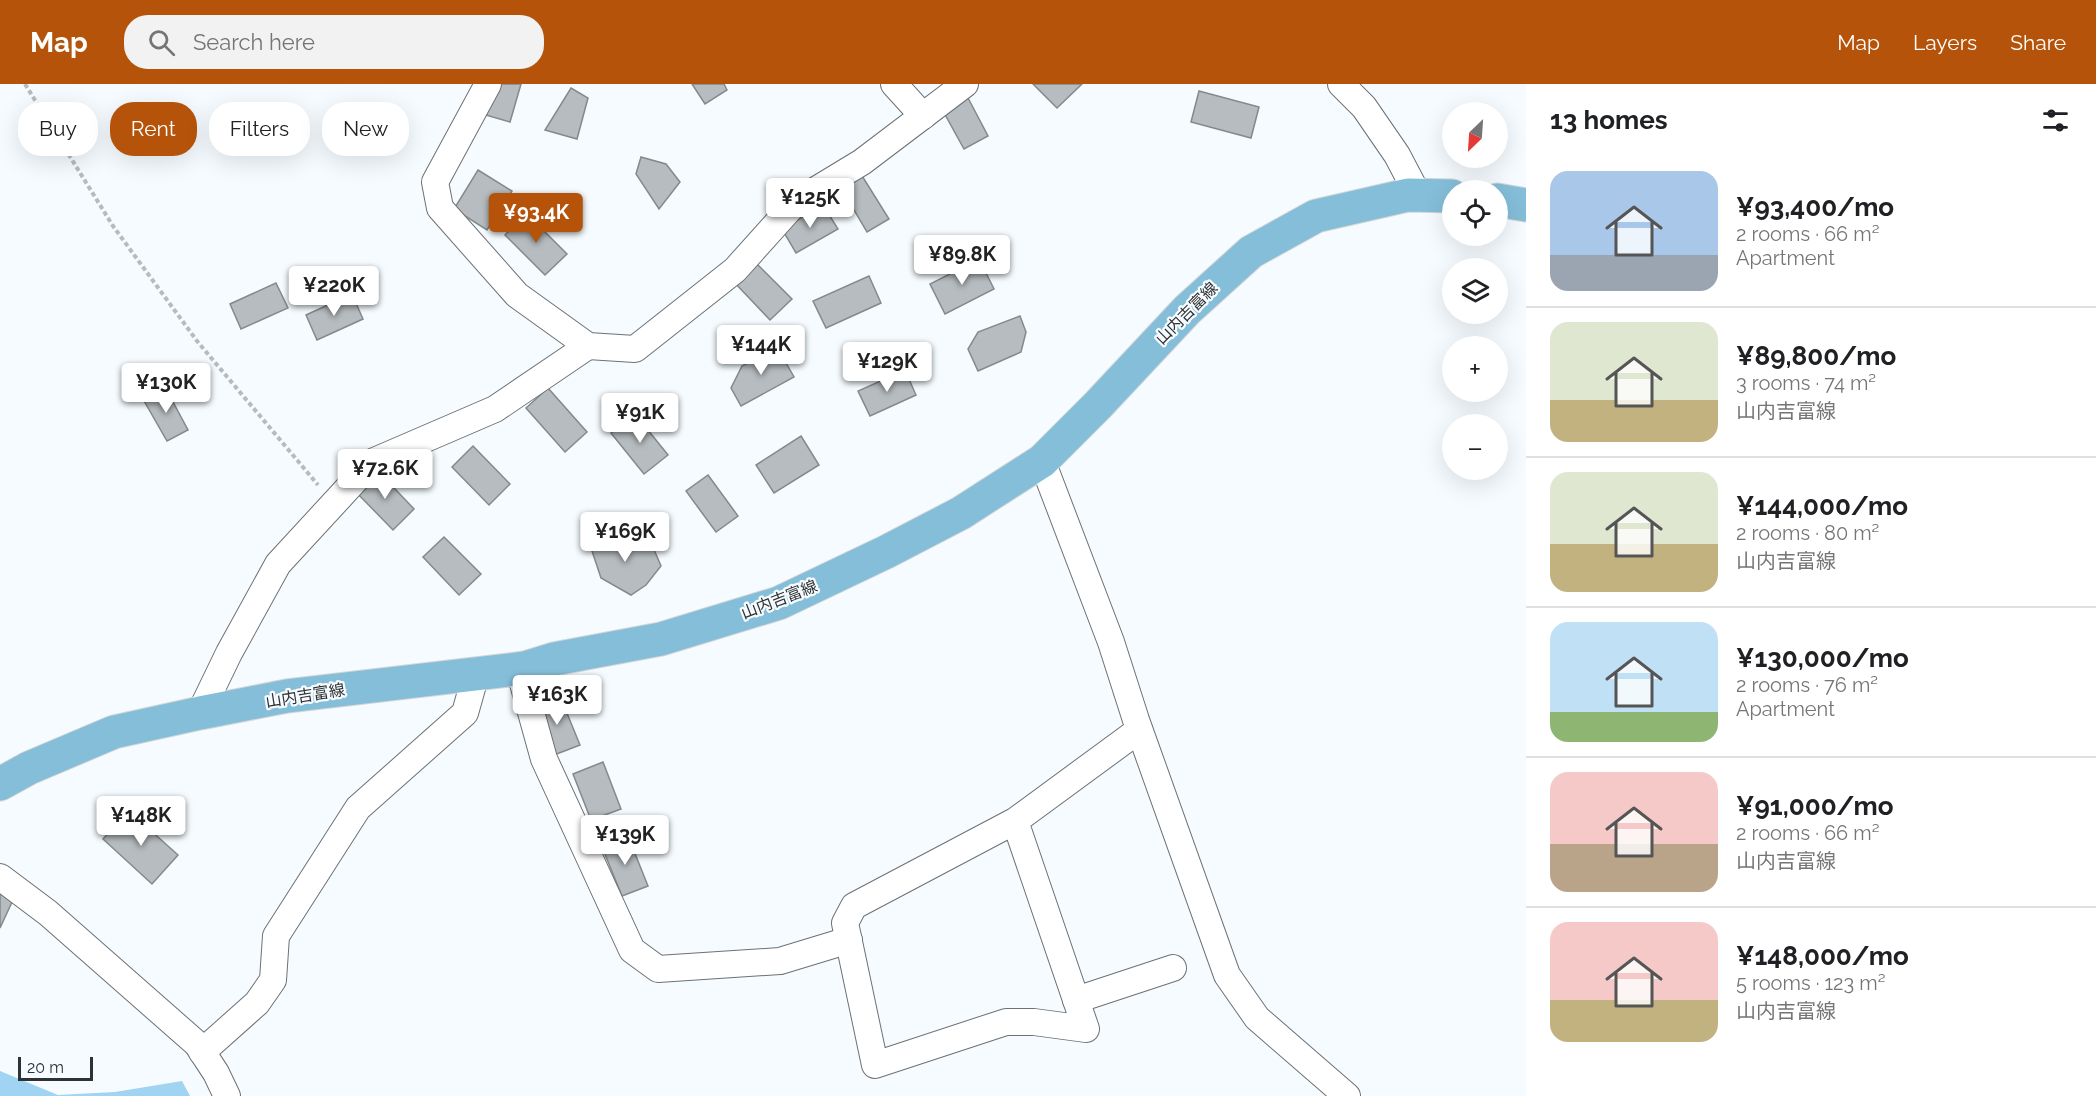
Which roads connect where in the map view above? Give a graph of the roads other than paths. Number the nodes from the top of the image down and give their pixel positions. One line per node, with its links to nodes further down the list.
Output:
1 (488, 84): 10 (street)
2 (894, 84): 5 (street)
3 (965, 84): 5 (street)
4 (1341, 84): 6 (street)
5 (923, 116): 10 (street)
6 (1418, 195): 7 (main road, 山内吉富線); 11 (main road, 山内吉富線)
7 (1442, 196)
8 (1508, 202): 9 (main road)
9 (1526, 205)
10 (588, 346): 14 (street)
11 (1042, 461): 12 (main road, 山内吉富線); 15 (street)
12 (519, 669): 13 (main road, 山内吉富線); 19 (street)
13 (476, 674): 14 (main road, 山内吉富線); 22 (street)
14 (200, 713): 16 (main road, 山内吉富線)
15 (1139, 730): 17 (street); 24 (street)
16 (0, 784)
17 (1015, 821): 19 (street); 21 (street)
18 (0, 877): 22 (street)
19 (849, 940): 21 (street)
20 (1173, 968): 21 (street)
21 (1076, 1000)
22 (202, 1052): 23 (street)
23 (227, 1096)
24 (1347, 1096)

